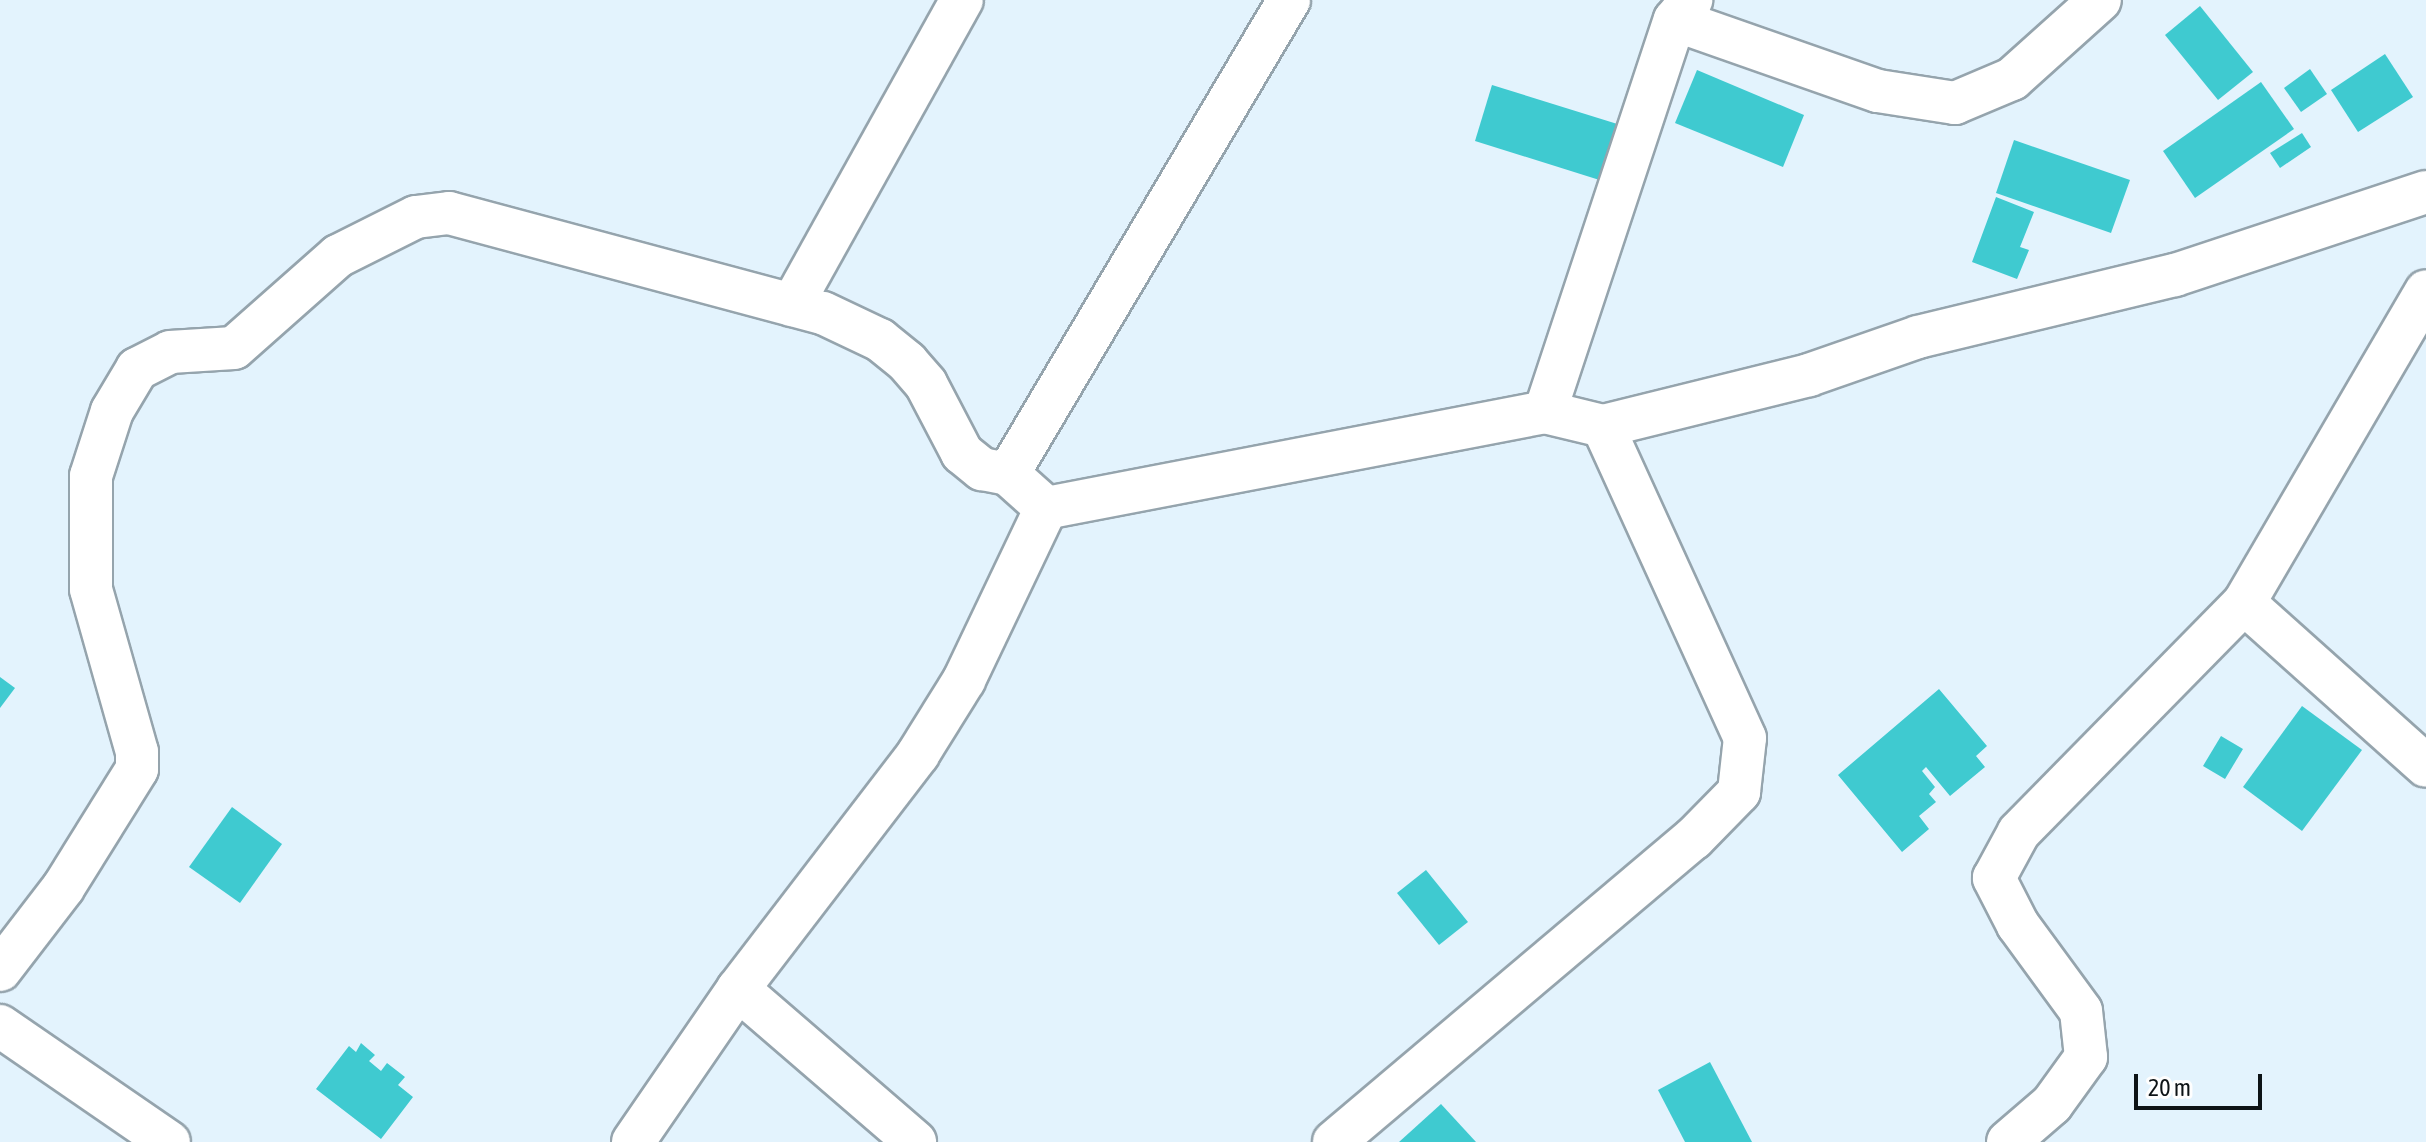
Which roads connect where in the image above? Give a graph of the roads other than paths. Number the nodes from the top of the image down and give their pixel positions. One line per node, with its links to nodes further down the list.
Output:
1 (962, 0): 7 (street)
2 (1289, 0): 10 (street)
3 (2100, 0): 4 (street)
4 (1683, 10): 8 (street)
5 (2426, 192): 9 (street)
6 (2426, 291): 12 (street)
7 (792, 305): 10 (street); 14 (street)
8 (1545, 412): 9 (street); 11 (street)
9 (1603, 426): 20 (street)
10 (1008, 474): 11 (street)
11 (1046, 508): 15 (street)
12 (2244, 603): 13 (street); 21 (street)
13 (2426, 766)
14 (0, 970)
15 (738, 989): 18 (street); 19 (street)
16 (0, 1026): 17 (street)
17 (169, 1142)
18 (633, 1142)
19 (915, 1142)
20 (1334, 1142)
21 (2008, 1142)

